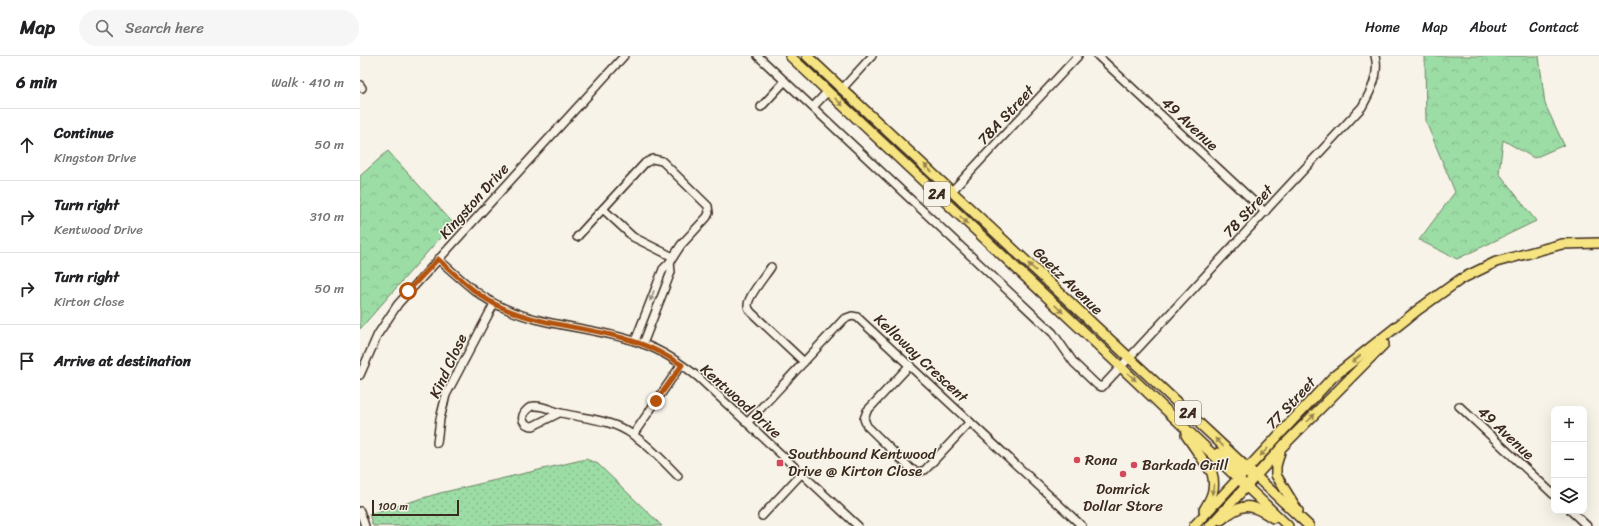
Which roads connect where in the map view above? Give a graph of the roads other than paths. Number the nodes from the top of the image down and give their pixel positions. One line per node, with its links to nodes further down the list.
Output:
1 (624, 56): 19 (street, Kingston Drive)
2 (758, 56): 9 (street)
3 (790, 56): 11 (main road, Gaetz Avenue / 2A)
4 (807, 56): 10 (main road, Gaetz Avenue / 2A)
5 (872, 56): 10 (street)
6 (1078, 56): 14 (street, 78A Street)
7 (1098, 56): 16 (street, 49 Avenue)
8 (1375, 56): 16 (street, 78 Street)
9 (785, 81): 12 (street); 13 (street)
10 (842, 88): 14 (main road, Gaetz Avenue / 2A, one-way to 10)
11 (828, 91): 13 (street); 30 (main road, Gaetz Avenue / 2A, one-way to 30)
12 (761, 107)
13 (813, 107): 30 (street)
14 (952, 191): 26 (main road, Gaetz Avenue / 2A, one-way to 14)
15 (603, 209): 17 (street); 20 (street); 20 (street)
16 (1265, 212): 26 (street, 78 Street)
17 (577, 238)
18 (1599, 243): 23 (main road, 77 Street)
19 (438, 259): 22 (street, Kentwood Drive); 31 (street, Kingston Drive)
20 (672, 260): 24 (street, one-way to 24); 25 (street)
21 (771, 267): 27 (street)
22 (494, 304): 24 (street, Kentwood Drive); 38 (street, Kind Close)
23 (1419, 309): 39 (main road, 77 Street, one-way to 23); 40 (main road, 77 Street, one-way to 40)
24 (635, 341): 25 (street, Kentwood Drive)
25 (643, 344): 28 (street, Kentwood Drive)
26 (1129, 358): 30 (street, 78 Street); 40 (main road, Gaetz Avenue / 2A, one-way to 26)
27 (804, 362): 29 (street, Kelloway Crescent); 36 (street, Kelloway Crescent)
28 (682, 365): 36 (street, Kentwood Drive); 37 (street)
29 (910, 365): 35 (street, Kelloway Crescent); 35 (street)
30 (1121, 367): 34 (main road, Gaetz Avenue / 2A, one-way to 34)
31 (360, 375)
32 (1459, 406): 46 (street, 49 Avenue)
33 (559, 413): 33 (street); 37 (street)
34 (1176, 419): 40 (main road); 44 (main road, Gaetz Avenue / 2A); 50 (main road, one-way to 50)
35 (970, 422): 54 (street, Kelloway Crescent)
36 (747, 423): 41 (street, Kentwood Drive)
37 (633, 434): 42 (street)
38 (437, 443)
39 (1284, 446): 43 (main road, 77 Street); 51 (main road)
40 (1246, 470): 43 (main road, Gaetz Avenue / 2A); 44 (main road, 77 Street)
41 (801, 474): 49 (street); 53 (street, Kentwood Drive)
42 (678, 476)
43 (1256, 476): 45 (main road, 77 Street); 51 (main road, Gaetz Avenue / 2A)
44 (1238, 479): 45 (main road, Gaetz Avenue / 2A); 50 (main road, 77 Street)
45 (1246, 487): 55 (main road, 77 Street); 57 (main road, Gaetz Avenue / 2A)
46 (1551, 492)
47 (360, 511): 52 (street)
48 (1574, 514): 58 (street)
49 (762, 516)
50 (1195, 524)
51 (1307, 524)
52 (365, 526)
53 (858, 526)
54 (1082, 526)
55 (1210, 526)
56 (1214, 526): 57 (main road)
57 (1287, 526)
58 (1587, 526)

